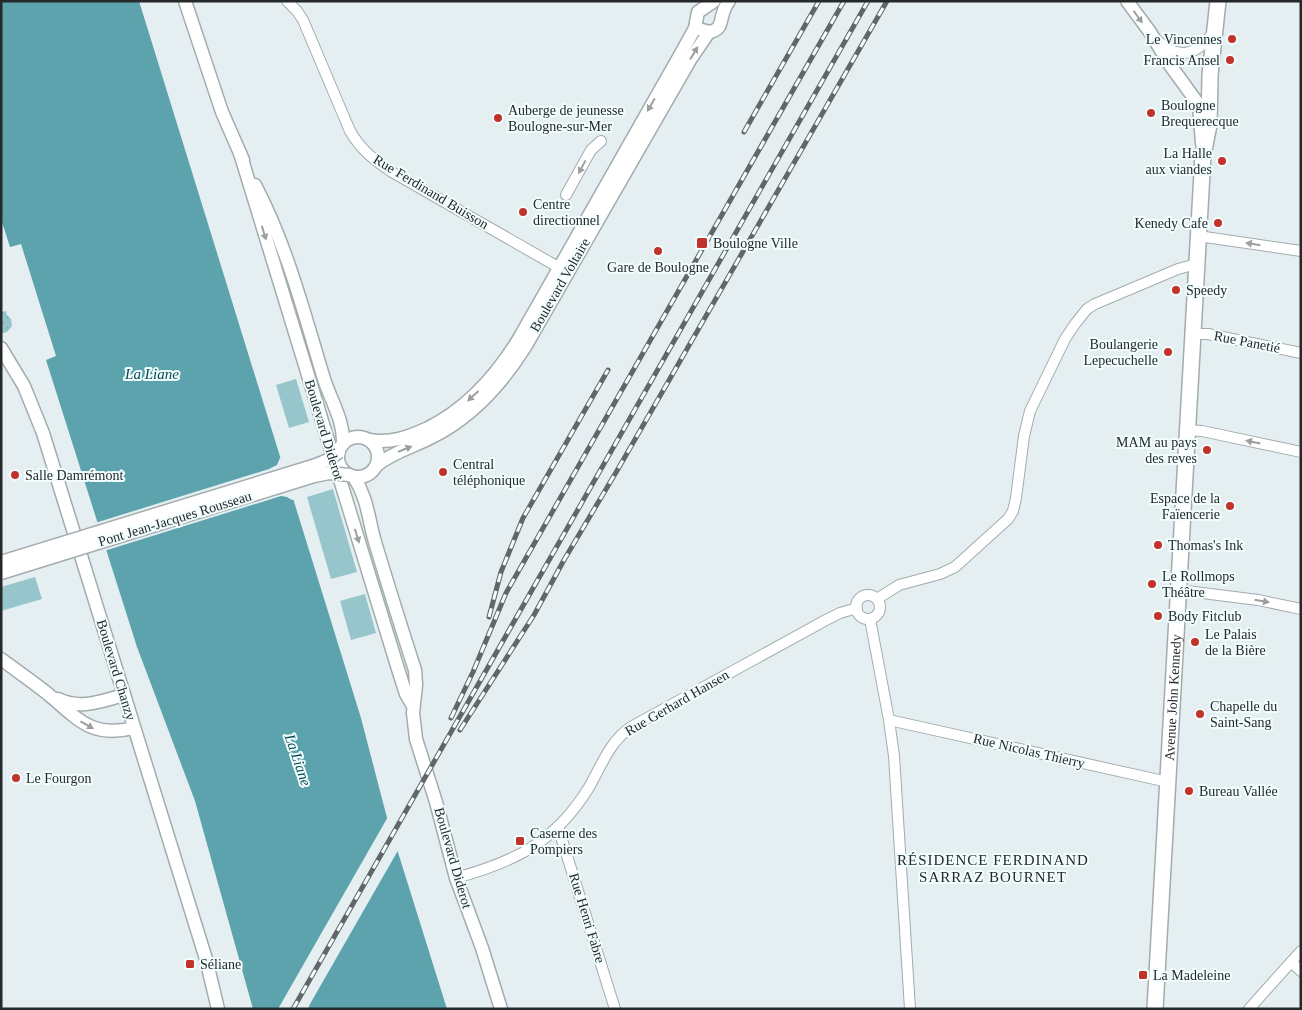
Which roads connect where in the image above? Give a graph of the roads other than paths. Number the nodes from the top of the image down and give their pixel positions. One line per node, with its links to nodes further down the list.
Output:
1 (185, 1): 13 (street, Boulevard Diderot)
2 (729, 1): 7 (street, Boulevard Voltaire)
3 (1127, 1): 10 (street, one-way to 10)
4 (1218, 1): 11 (main road, Avenue John Kennedy)
5 (290, 2): 19 (street, Rue Ferdinand Buisson)
6 (711, 4): 7 (street, Boulevard Voltaire); 8 (street, Boulevard Voltaire)
7 (722, 15): 9 (street, Boulevard Voltaire)
8 (697, 22): 9 (street); 19 (street, Boulevard Voltaire, one-way to 19)
9 (709, 32): 19 (street, Boulevard Voltaire, one-way to 9)
10 (1150, 32): 11 (street); 14 (street)
11 (1214, 32): 14 (main road, Avenue John Kennedy)
12 (601, 141): 15 (street, one-way to 15)
13 (240, 153): 23 (street, Boulevard Diderot); 41 (street, Boulevard Diderot, one-way to 41)
14 (1203, 155): 16 (main road, Avenue John Kennedy)
15 (566, 195)
16 (1198, 236): 17 (street, one-way to 16); 18 (main road, Avenue John Kennedy)
17 (1301, 251)
18 (1196, 266): 20 (main road, Avenue John Kennedy); 34 (street)
19 (563, 270): 25 (street, Boulevard Voltaire, one-way to 25); 28 (street, Boulevard Voltaire, one-way to 19)
20 (1192, 334): 22 (street, Rue Panetié); 24 (main road, Avenue John Kennedy)
21 (1, 348): 40 (street, Boulevard Chanzy)
22 (1301, 353)
23 (336, 407): 25 (street, Boulevard Diderot); 26 (street, Boulevard Diderot)
24 (1187, 430): 27 (street, one-way to 24); 33 (main road, Avenue John Kennedy)
25 (366, 439): 26 (street); 28 (street)
26 (341, 448): 29 (street); 31 (street, Pont Jean-Jacques Rousseau, bridge)
27 (1301, 452)
28 (374, 469): 29 (street); 30 (street, Boulevard Diderot)
29 (351, 476): 30 (street, Boulevard Diderot); 32 (street, Pont Jean-Jacques Rousseau, bridge)
30 (370, 515): 41 (street, Boulevard Diderot)
31 (1, 562)
32 (1, 573)
33 (1179, 590): 36 (street, one-way to 36); 44 (main road, Avenue John Kennedy)
34 (877, 599): 35 (street); 37 (street)
35 (856, 608): 37 (street); 45 (street, Rue Gerhard Hansen)
36 (1301, 609)
37 (870, 619): 42 (street)
38 (1, 659): 39 (street)
39 (49, 695): 40 (street); 43 (street, one-way to 43)
40 (124, 695): 43 (street, Boulevard Chanzy)
41 (413, 706): 46 (street, Boulevard Diderot)
42 (889, 720): 44 (street, Rue Nicolas Thierry); 53 (street)
43 (134, 728): 50 (street, Boulevard Chanzy)
44 (1168, 782): 54 (main road, Avenue John Kennedy)
45 (558, 827): 46 (street, Rue Gerhard Hansen); 52 (street, Rue Henri Fabre)
46 (456, 878): 51 (street, Boulevard Diderot)
47 (1301, 952): 48 (street)
48 (1291, 962): 49 (street); 55 (street)
49 (1301, 970)
50 (219, 1005)
51 (501, 1009)
52 (615, 1009)
53 (910, 1009)
54 (1155, 1009)
55 (1249, 1009)

